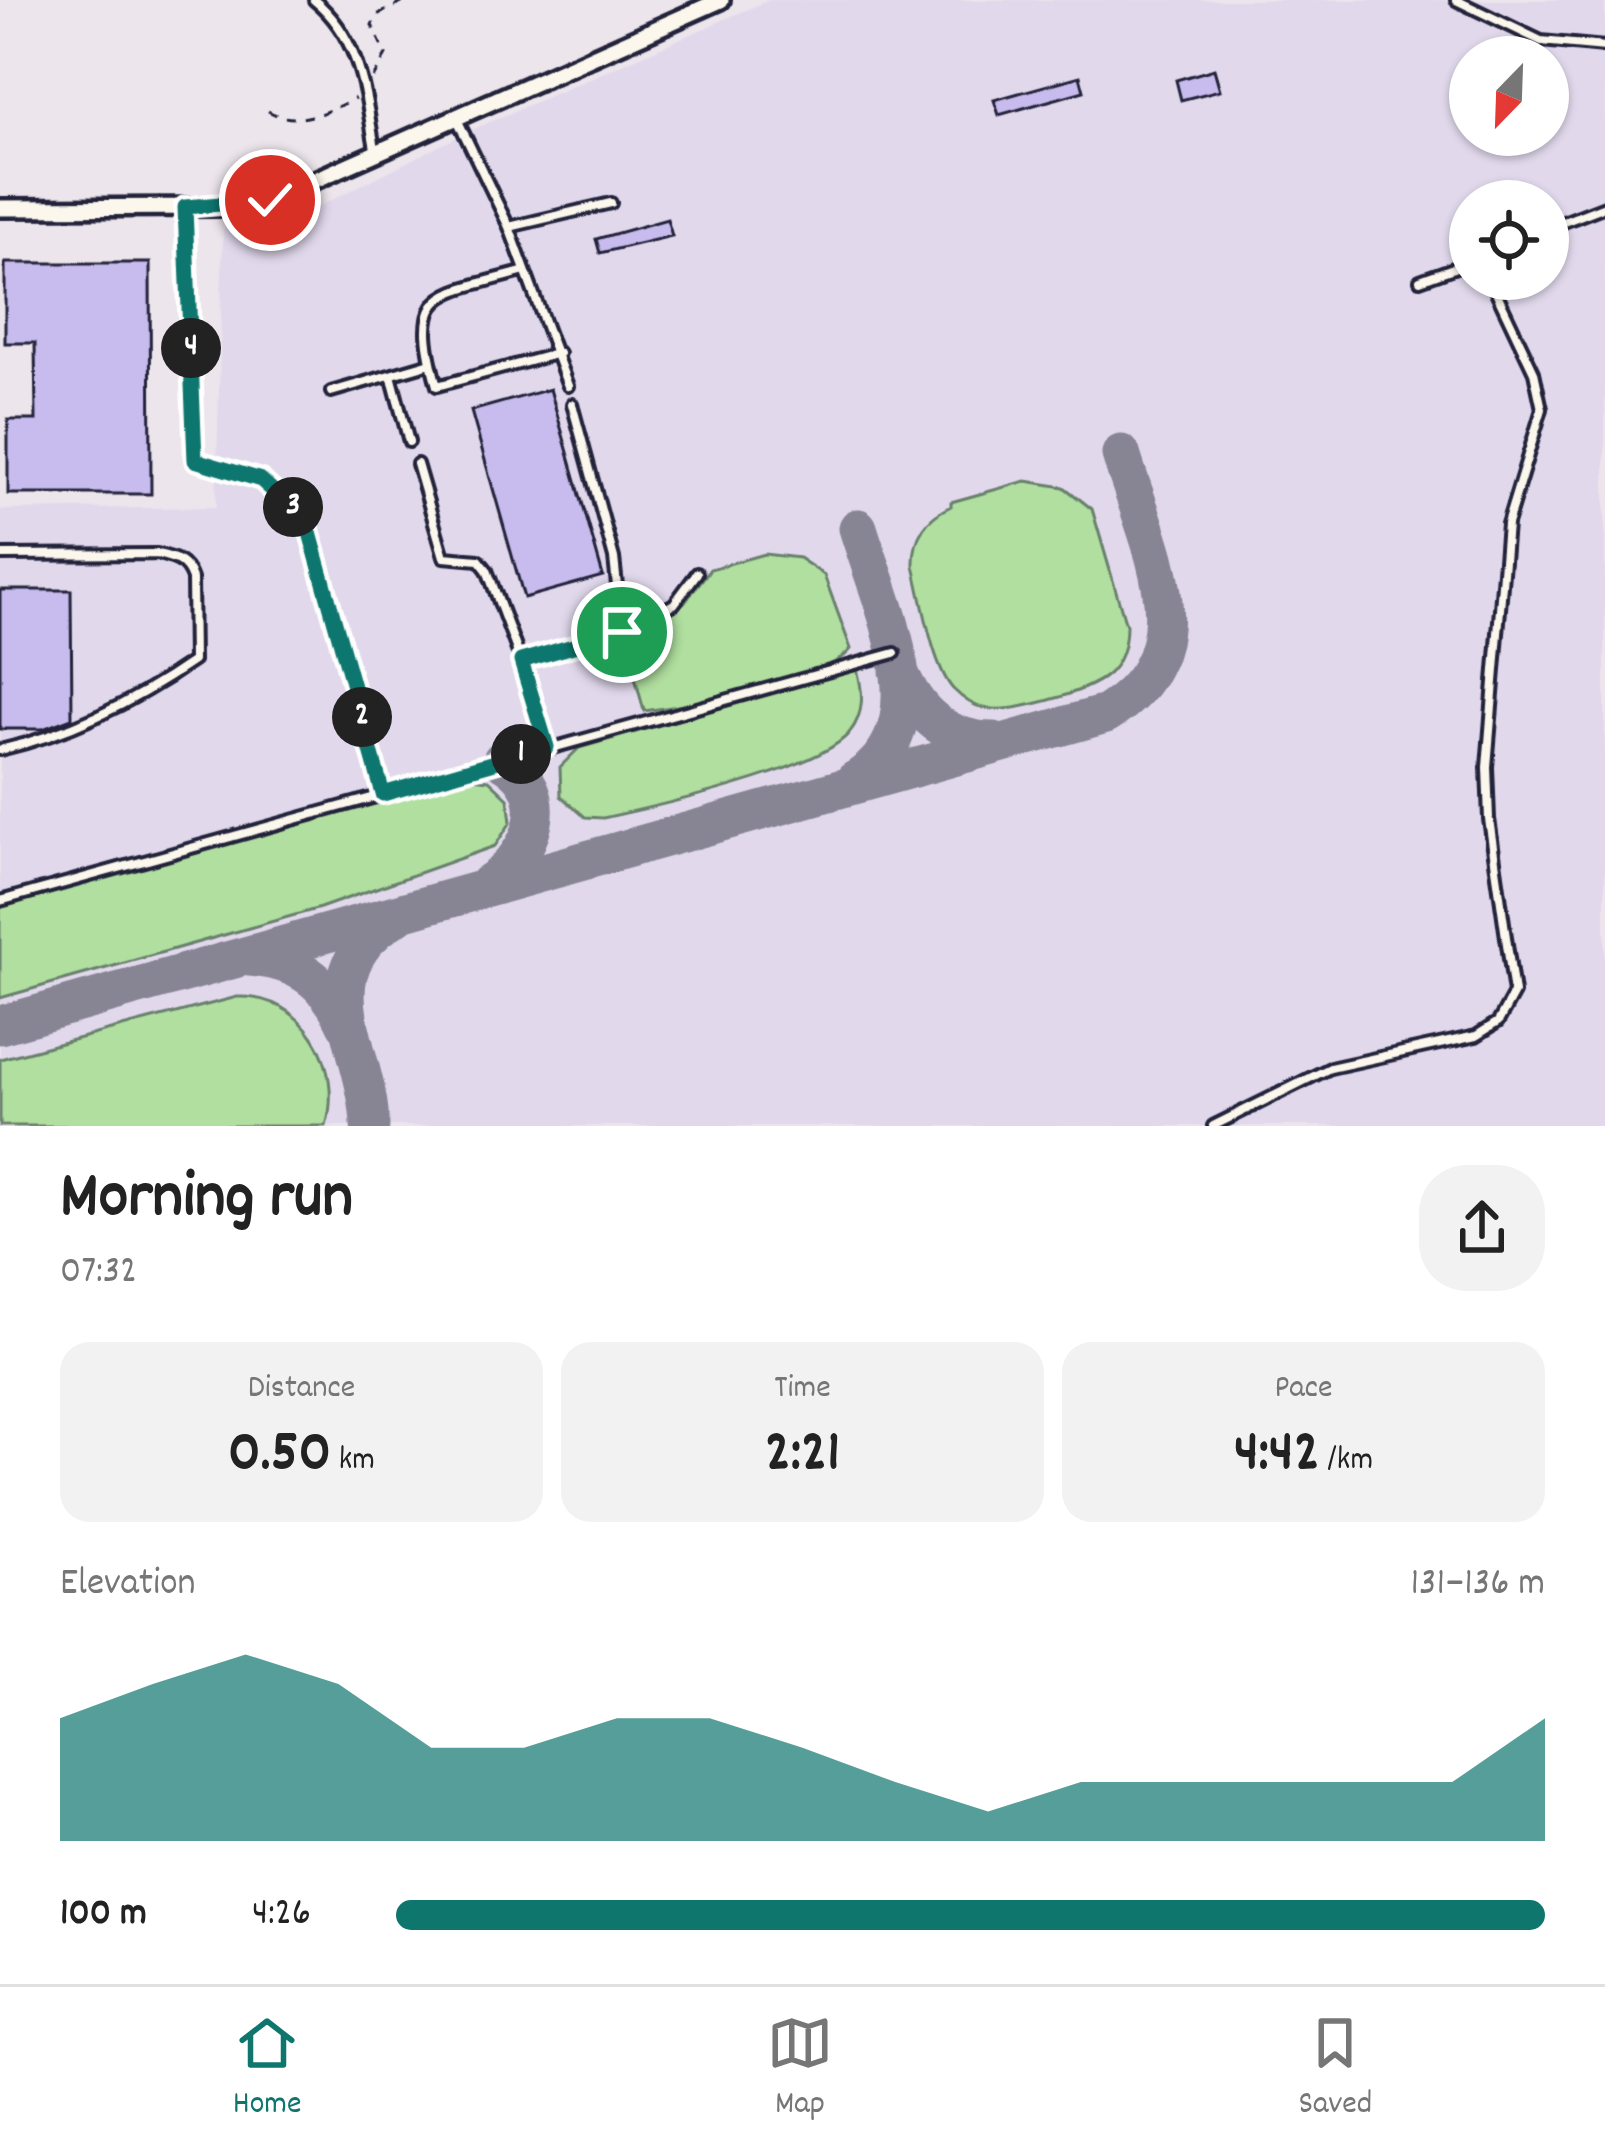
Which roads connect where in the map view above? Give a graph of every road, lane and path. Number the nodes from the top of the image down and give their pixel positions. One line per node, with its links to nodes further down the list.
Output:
1 (314, 0): 6 (lane)
2 (721, 0): 5 (street)
3 (1456, 0): 4 (lane)
4 (1605, 47)
5 (457, 119): 6 (street); 12 (lane)
6 (376, 156): 9 (street)
7 (611, 203): 12 (lane)
8 (1605, 206): 11 (lane)
9 (185, 207): 10 (street); 32 (lane)
10 (0, 208)
11 (1569, 220)
12 (509, 227): 14 (lane)
13 (1449, 270): 15 (lane)
14 (525, 272): 17 (lane); 18 (lane)
15 (1420, 280)
16 (1500, 300): 34 (lane)
17 (559, 353): 18 (lane); 20 (lane)
18 (431, 363): 19 (lane)
19 (391, 375): 21 (lane); 23 (lane)
20 (568, 386)
21 (331, 392)
22 (572, 404): 27 (lane)
23 (410, 442)
24 (417, 464): 29 (lane)
25 (0, 555): 31 (lane)
26 (697, 573): 27 (lane)
27 (622, 632): 29 (lane)
28 (895, 653): 30 (lane)
29 (521, 661): 30 (lane)
30 (547, 747): 32 (lane)
31 (0, 750)
32 (383, 794): 33 (lane)
33 (0, 901)
34 (1213, 1126)

